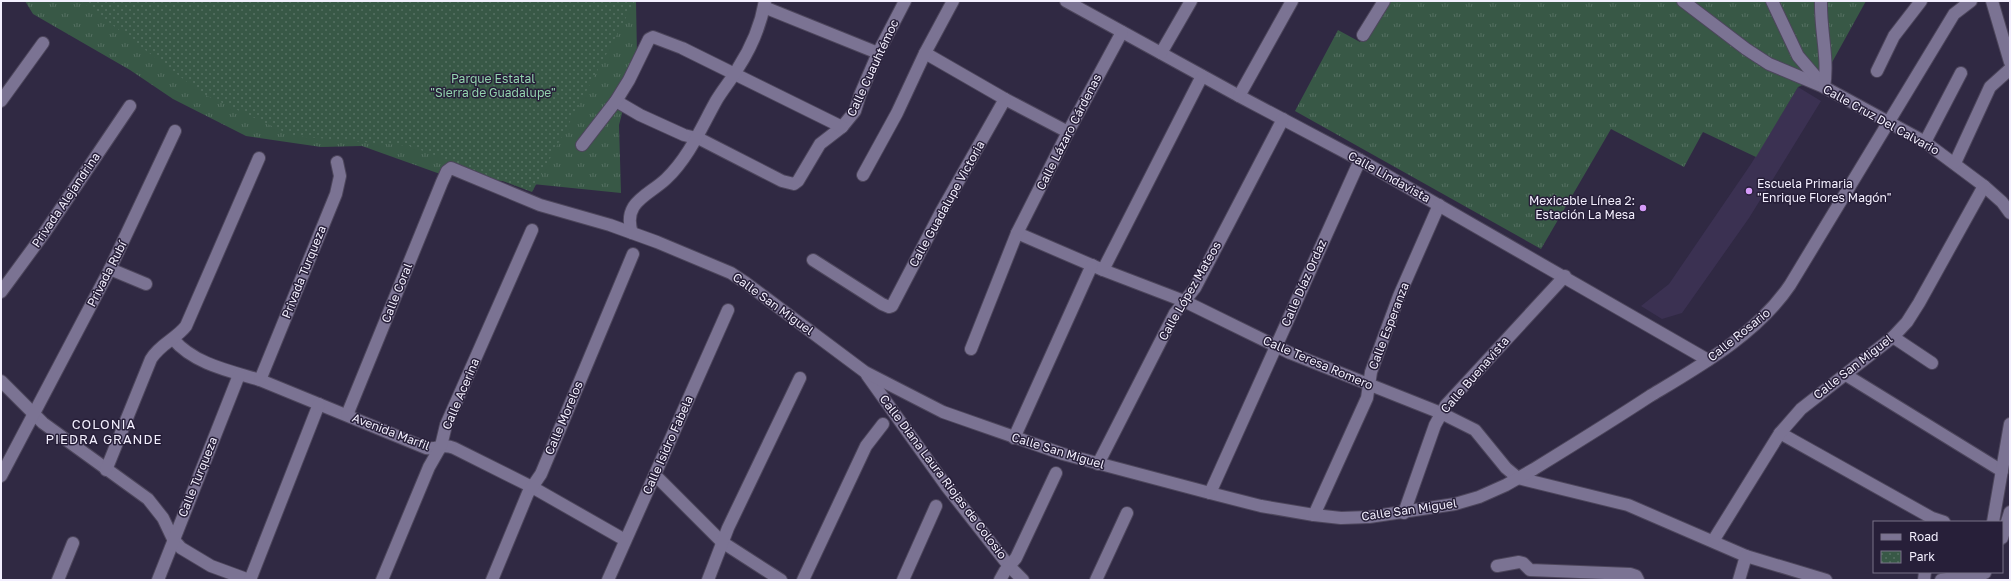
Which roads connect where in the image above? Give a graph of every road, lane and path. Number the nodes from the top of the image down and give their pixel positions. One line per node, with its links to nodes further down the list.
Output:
1 (905, 1): 17 (street, Calle Cuauhtémoc)
2 (953, 1): 18 (street)
3 (1066, 1): 14 (street, Calle Lindavista)
4 (1191, 1): 19 (street)
5 (1292, 1): 27 (street)
6 (1384, 1): 15 (street)
7 (1683, 1): 26 (street, Calle Cruz Del Calvario)
8 (1772, 1): 26 (street)
9 (1821, 1): 26 (street)
10 (1921, 1): 22 (street)
11 (1971, 1): 33 (street, Calle Rosario)
12 (1992, 1): 20 (street)
13 (764, 4): 17 (street); 23 (street)
14 (1122, 32): 19 (street, Calle Lindavista); 36 (street, Calle Lázaro Cárdenas)
15 (1363, 35)
16 (43, 43): 29 (street)
17 (878, 52): 34 (street, Calle Cuauhtémoc)
18 (925, 53): 28 (street); 45 (street)
19 (1161, 53): 25 (street, Calle Lindavista)
20 (2010, 62)
21 (2010, 69): 43 (street)
22 (1877, 71)
23 (735, 73): 30 (street); 34 (street); 37 (street)
24 (1961, 73): 38 (street)
25 (1202, 76): 27 (street, Calle Lindavista); 54 (street)
26 (1824, 87): 33 (street, Calle Cruz Del Calvario)
27 (1239, 96): 32 (street, Calle Lindavista)
28 (1004, 99): 36 (street); 53 (street, Calle Guadalupe Victoria)
29 (1, 101)
30 (616, 101): 37 (street); 39 (street)
31 (130, 106): 58 (street, Privada Alejandrina)
32 (1284, 120): 41 (street, Calle Lindavista); 59 (street, Calle López Mateos)
33 (1890, 122): 38 (street, Calle Cruz Del Calvario); 65 (street, Calle Rosario)
34 (842, 127): 37 (street, Calle Cuauhtémoc)
35 (175, 131): 55 (street, Privada Rubí)
36 (1068, 132): 51 (street, Calle Lázaro Cárdenas)
37 (695, 138): 50 (street)
38 (1924, 142): 43 (street, Calle Cruz Del Calvario)
39 (582, 145)
40 (259, 158): 62 (street)
41 (1360, 160): 47 (street, Calle Lindavista); 63 (street, Calle Díaz Ordaz)
42 (337, 162): 71 (street, Privada Turqueza)
43 (1955, 163): 46 (street, Calle Cruz Del Calvario)
44 (447, 171): 50 (street, Calle San Miguel); 77 (street, Calle Coral)
45 (863, 175)
46 (1984, 186): 48 (street, Calle Cruz Del Calvario); 61 (street, Calle San Miguel)
47 (1439, 205): 56 (street, Calle Lindavista); 73 (street, Calle Esperanza)
48 (2010, 213)
49 (532, 230): 82 (street, Calle Acerina)
50 (632, 233): 67 (street, Calle San Miguel)
51 (1017, 233): 54 (street); 64 (street, Calle Lázaro Cárdenas)
52 (632, 254): 90 (street, Calle Morelos)
53 (813, 260)
54 (1097, 267): 59 (street, Calle Teresa Romero); 81 (street)
55 (110, 269): 57 (street); 76 (street, Privada Rubí)
56 (1565, 276): 65 (street, Calle Lindavista); 75 (street, Calle Buenavista)
57 (146, 284)
58 (1, 292)
59 (1184, 301): 63 (street, Calle Teresa Romero); 83 (street, Calle López Mateos)
60 (728, 310): 87 (street, Calle Isidro Fabela)
61 (1893, 337): 66 (street); 69 (street, Calle San Miguel)
62 (173, 339): 68 (street, Avenida Marfil); 84 (street)
63 (1275, 346): 73 (street, Calle Teresa Romero); 91 (street, Calle Díaz Ordaz)
64 (971, 349)
65 (1708, 360): 89 (street, Calle Rosario)
66 (1932, 363)
67 (865, 372): 81 (street, Calle San Miguel); 106 (street, Calle Diana Laura Riojas de Colosio)
68 (239, 375): 71 (street, Avenida Marfil); 100 (street, Calle Turqueza)
69 (1846, 375): 80 (street, Calle San Miguel); 85 (street)
70 (800, 378): 104 (street)
71 (260, 380): 74 (street, Avenida Marfil)
72 (1, 381): 76 (street)
73 (1370, 385): 75 (street, Calle Teresa Romero); 96 (street, Calle Esperanza)
74 (319, 404): 77 (street, Avenida Marfil); 112 (street)
75 (1441, 413): 89 (street, Calle Teresa Romero); 95 (street, Calle Buenavista)
76 (33, 414): 84 (street); 88 (street, Privada Rubí)
77 (347, 415): 82 (street, Avenida Marfil)
78 (883, 424): 118 (street)
79 (2010, 424): 85 (street)
80 (1780, 433): 97 (street); 102 (street, Calle San Miguel)
81 (1014, 438): 83 (street, Calle San Miguel)
82 (441, 446): 90 (street, Avenida Marfil); 113 (street, Calle Acerina)
83 (1098, 464): 91 (street, Calle San Miguel)
84 (106, 470): 100 (street)
85 (2002, 472): 98 (street)
86 (1056, 473): 106 (street)
87 (655, 475): 101 (street, Calle Isidro Fabela); 104 (street)
88 (1, 476)
89 (1518, 478): 95 (street, Calle San Miguel); 102 (street)
90 (532, 487): 101 (street, Avenida Marfil); 114 (street, Calle Morelos)
91 (1210, 494): 96 (street, Calle San Miguel)
92 (936, 506): 119 (street)
93 (2010, 512): 99 (street)
94 (1127, 513): 122 (street)
95 (1404, 513): 96 (street, Calle San Miguel)
96 (1314, 515)
97 (1932, 520)
98 (1993, 521)
99 (2003, 535)
100 (173, 539): 111 (street, Calle Turqueza); 112 (street)
101 (625, 540): 115 (street, Calle Isidro Fabela)
102 (1712, 541): 105 (street)
103 (73, 542): 110 (street)
104 (722, 542): 116 (street); 117 (street)
105 (1746, 556): 123 (street); 124 (street)
106 (1009, 566): 120 (street); 121 (street, Calle Diana Laura Riojas de Colosio)
107 (1497, 566): 109 (street)
108 (1984, 575): 125 (street)
109 (1637, 578)
110 (58, 580)
111 (158, 580)
112 (249, 580)
113 (382, 580)
114 (492, 580)
115 (608, 580)
116 (708, 580)
117 (781, 580)
118 (803, 580)
119 (903, 580)
120 (1000, 580)
121 (1023, 580)
122 (1096, 580)
123 (1739, 580)
124 (1826, 580)
125 (1941, 580)

